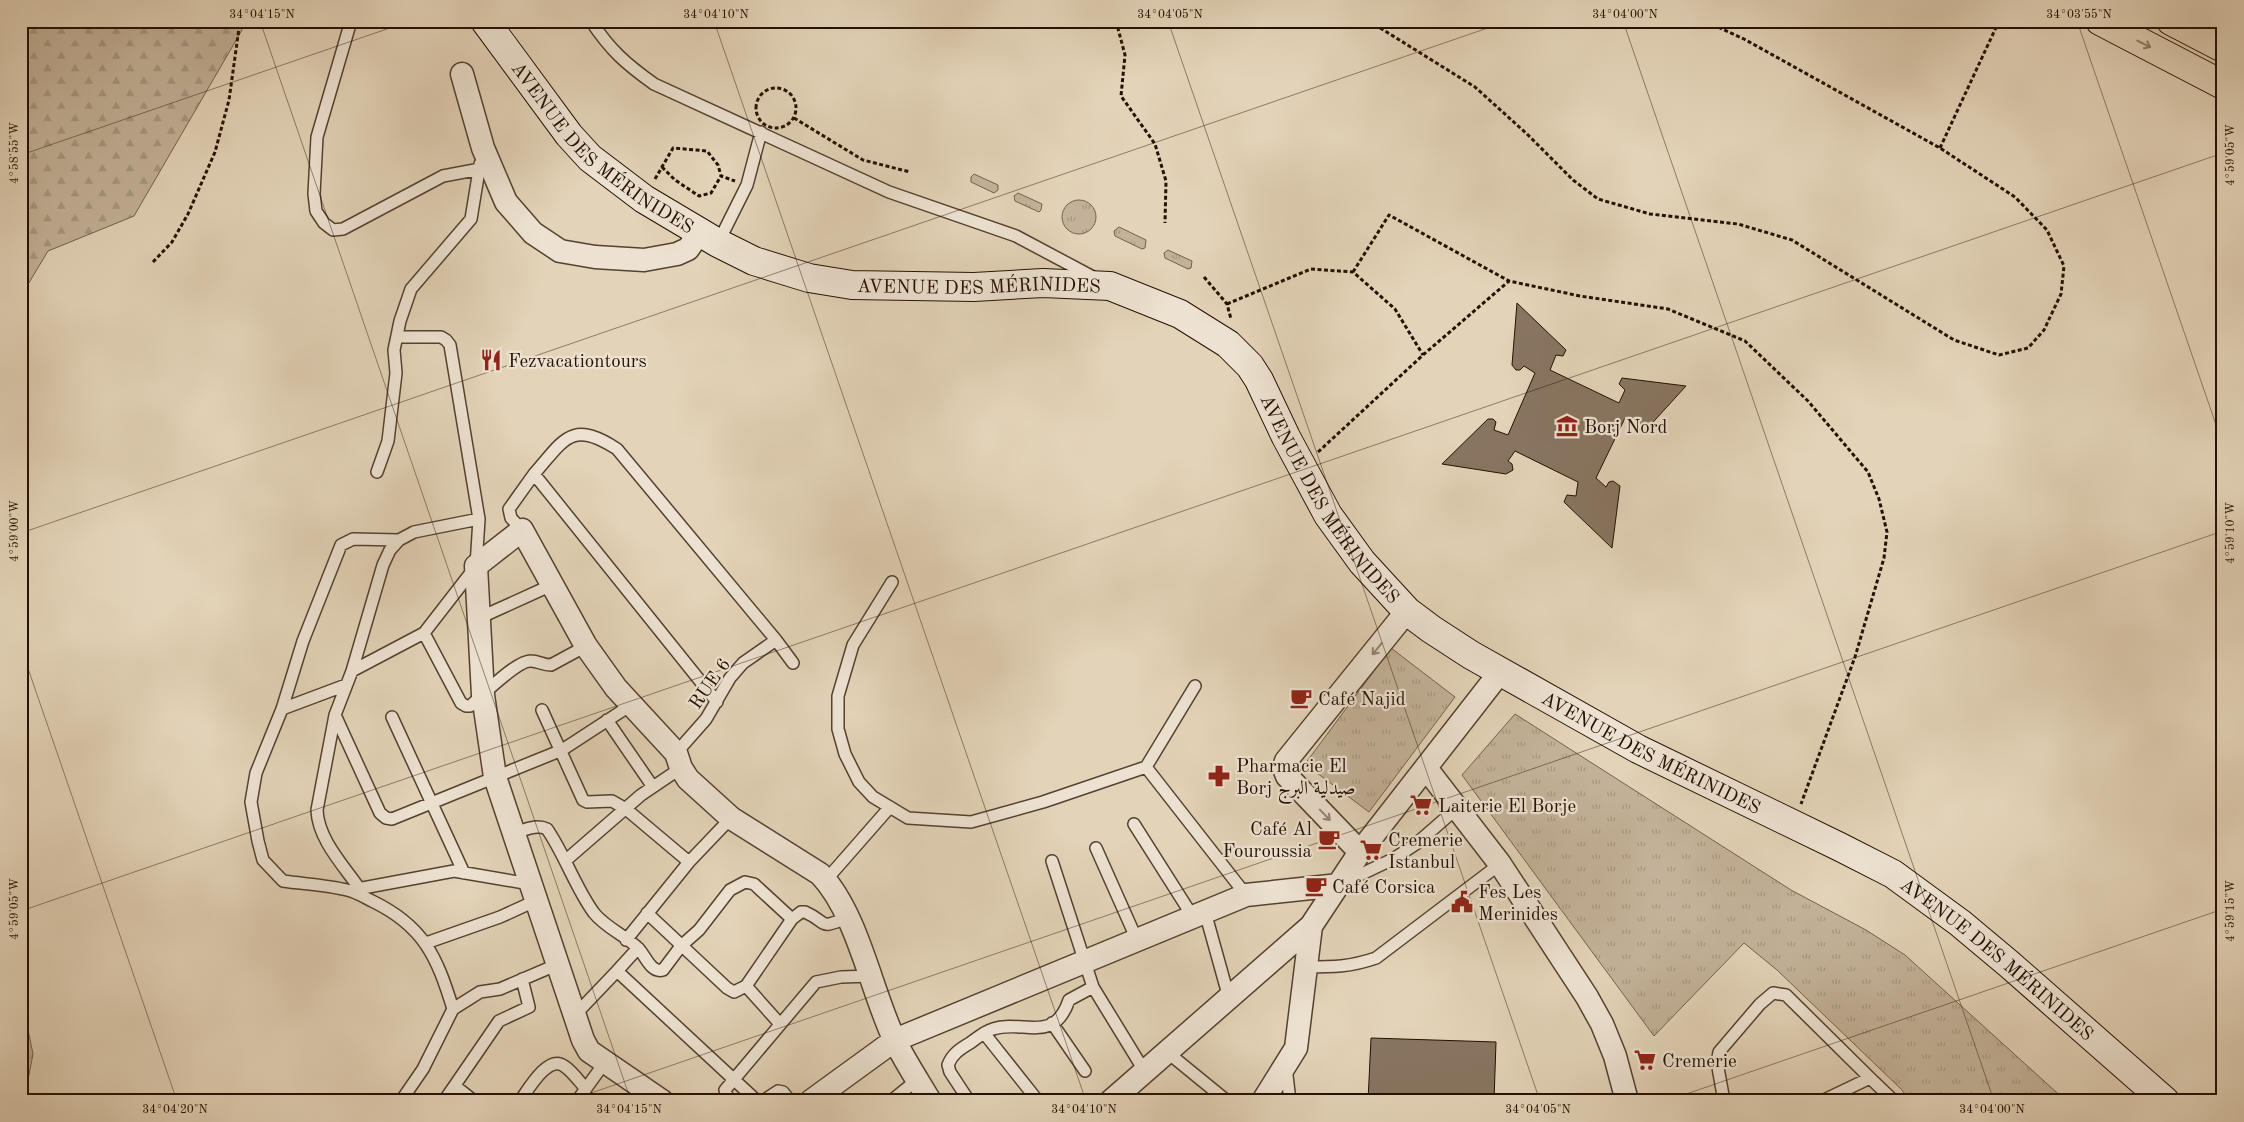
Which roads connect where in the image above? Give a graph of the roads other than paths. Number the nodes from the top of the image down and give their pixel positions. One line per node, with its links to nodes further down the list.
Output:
1 (350, 21): 10 (lane)
2 (591, 21): 9 (lane)
3 (2100, 21): 8 (main road, one-way to 8)
4 (2171, 21): 6 (main road)
5 (484, 24): 11 (main road, AVENUE DES MÉRINIDES)
6 (2223, 48)
7 (462, 74): 10 (street)
8 (2223, 85)
9 (761, 132): 11 (lane); 12 (lane)
10 (481, 158): 11 (street); 13 (lane)
11 (709, 238): 12 (main road, AVENUE DES MÉRINIDES)
12 (1110, 286): 22 (main road, AVENUE DES MÉRINIDES)
13 (397, 337): 14 (lane); 16 (lane)
14 (377, 472)
15 (534, 474): 17 (lane); 25 (lane); 33 (lane)
16 (479, 519): 18 (lane); 19 (lane)
17 (522, 530): 19 (street); 21 (street)
18 (399, 540): 28 (lane); 35 (lane)
19 (476, 566): 23 (street); 24 (lane)
20 (892, 582): 47 (lane)
21 (554, 584): 23 (lane); 26 (street)
22 (1408, 611): 29 (main road, AVENUE DES MÉRINIDES); 54 (street, one-way to 54)
23 (479, 618): 32 (street)
24 (424, 634): 28 (lane); 32 (lane)
25 (776, 640): 27 (lane); 33 (lane, RUE 6)
26 (586, 646): 32 (lane); 34 (street)
27 (793, 663)
28 (352, 671): 30 (lane)
29 (1501, 671): 43 (street); 123 (main road, AVENUE DES MÉRINIDES)
30 (346, 686): 35 (lane); 37 (lane)
31 (1195, 686): 42 (lane)
32 (483, 695): 44 (street)
33 (717, 702): 41 (lane, RUE 6)
34 (631, 705): 39 (lane); 41 (street)
35 (282, 709): 62 (lane)
36 (542, 710): 40 (lane)
37 (335, 715): 46 (lane); 62 (lane)
38 (392, 717): 46 (lane)
39 (607, 720): 40 (lane); 45 (lane)
40 (560, 751): 44 (lane); 48 (lane)
41 (679, 760): 45 (lane, RUE 6); 50 (street)
42 (1146, 766): 47 (lane); 64 (lane)
43 (1426, 768): 49 (street); 54 (street)
44 (495, 777): 46 (lane); 52 (street)
45 (652, 787): 48 (lane, RUE 6)
46 (431, 803): 59 (lane)
47 (890, 807): 60 (lane)
48 (626, 809): 55 (lane, RUE 6); 57 (lane)
49 (1456, 809): 58 (street); 61 (lane)
50 (731, 818): 57 (lane); 60 (street)
51 (1134, 824): 66 (lane)
52 (513, 834): 55 (lane); 63 (street)
53 (1096, 848): 71 (lane)
54 (1360, 852): 61 (street)
55 (565, 861): 70 (lane)
56 (1052, 861): 75 (lane)
57 (689, 862): 65 (lane)
58 (1500, 864): 77 (lane); 119 (street)
59 (464, 873): 62 (lane); 63 (lane)
60 (826, 880): 67 (street)
61 (1339, 885): 64 (street); 69 (street)
62 (354, 889): 72 (lane)
63 (532, 893): 72 (lane); 76 (street)
64 (1246, 895): 66 (street)
65 (647, 913): 70 (lane); 73 (lane)
66 (1199, 914): 71 (street); 83 (lane)
67 (847, 918): 68 (lane); 79 (street)
68 (792, 919): 73 (lane); 81 (lane)
69 (1311, 926): 77 (street); 83 (street)
70 (626, 940): 74 (lane)
71 (1137, 940): 75 (street)
72 (426, 943): 84 (lane)
73 (681, 946): 74 (lane); 81 (lane)
74 (638, 948): 78 (lane)
75 (1086, 961): 82 (lane); 89 (street)
76 (556, 965): 80 (lane); 85 (street)
77 (1306, 967): 92 (street)
78 (617, 971): 85 (lane); 95 (lane)
79 (871, 976): 87 (lane); 89 (street)
80 (522, 979): 84 (lane); 98 (lane)
81 (746, 986): 87 (lane)
82 (1093, 987): 86 (lane); 94 (lane)
83 (1229, 998): 90 (street)
84 (453, 1009): 101 (lane)
85 (574, 1016): 91 (street)
86 (1052, 1023): 88 (lane); 93 (lane)
87 (780, 1024): 95 (lane)
88 (984, 1033): 100 (lane); 114 (lane)
89 (895, 1040): 97 (street); 111 (street)
90 (1167, 1052): 94 (street); 116 (lane)
91 (605, 1062): 99 (lane); 106 (street)
92 (1286, 1065): 117 (street); 118 (lane)
93 (1085, 1071)
94 (1145, 1072): 115 (street)
95 (735, 1078): 107 (lane); 108 (lane)
96 (1870, 1078): 120 (lane); 121 (lane); 122 (lane)
97 (917, 1080): 112 (lane); 113 (street)
98 (455, 1086): 102 (lane); 103 (lane)
99 (586, 1088): 104 (lane); 105 (lane)
100 (1036, 1100)
101 (401, 1101)
102 (444, 1101)
103 (474, 1101)
104 (520, 1101)
105 (577, 1101)
106 (662, 1101)
107 (729, 1101)
108 (757, 1101)
109 (763, 1101): 110 (lane)
110 (790, 1101)
111 (811, 1101)
112 (891, 1101)
113 (930, 1101)
114 (969, 1101)
115 (1111, 1101)
116 (1228, 1101)
117 (1262, 1101)
118 (1290, 1101)
119 (1627, 1101)
120 (1724, 1101)
121 (1822, 1101)
122 (1894, 1101)
123 (2165, 1101)

